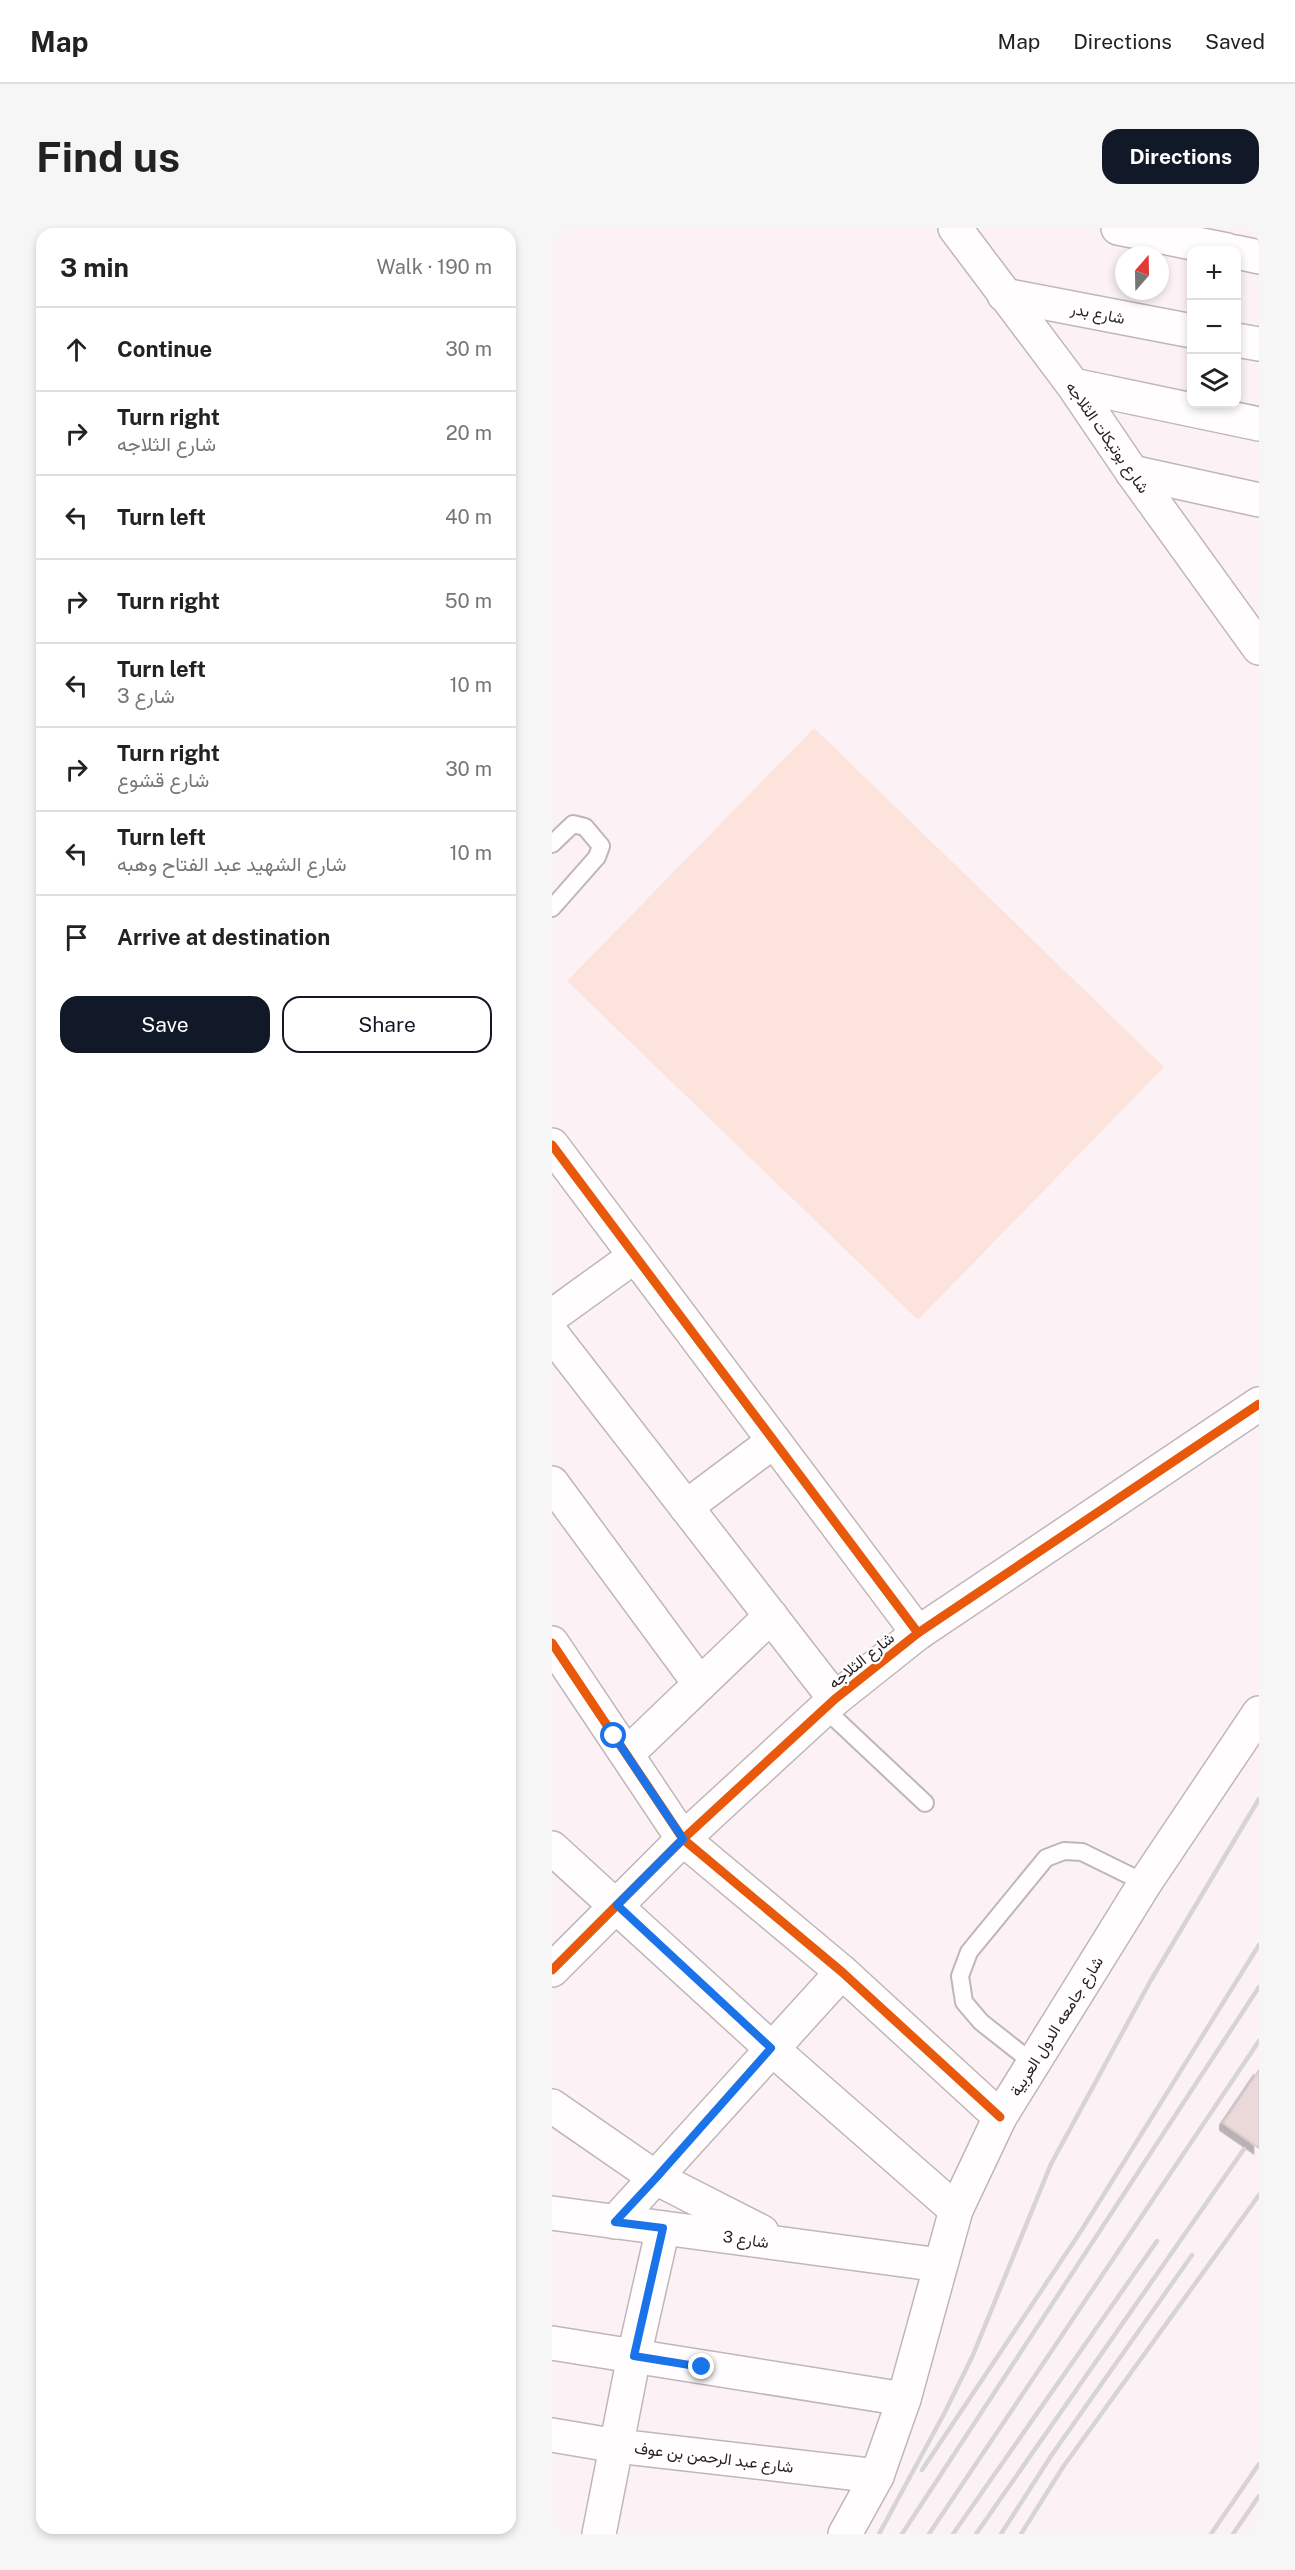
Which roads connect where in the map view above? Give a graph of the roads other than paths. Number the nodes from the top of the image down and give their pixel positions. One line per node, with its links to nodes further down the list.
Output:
1 (955, 228): 6 (street, شارع بوتيكات الثلاجه)
2 (1118, 228): 3 (street)
3 (1207, 246)
4 (1241, 253): 5 (street)
5 (1259, 257)
6 (1004, 295): 7 (street, شارع بدر); 10 (street, شارع بوتيكات الثلاجه)
7 (1187, 330)
8 (1241, 341): 9 (street)
9 (1259, 344)
10 (1073, 385): 11 (street); 12 (street, شارع بوتيكات الثلاجه)
11 (1259, 424)
12 (1132, 472): 13 (street); 14 (street, شارع بوتيكات الثلاجه)
13 (1259, 500)
14 (1259, 648)
15 (552, 844): 16 (lane)
16 (552, 908)
17 (552, 1145): 18 (street)
18 (635, 1256): 19 (street); 22 (street)
19 (552, 1316)
20 (558, 1355): 24 (street)
21 (1259, 1404): 26 (street, شارع الثلاجه)
22 (774, 1441): 24 (street); 26 (street)
23 (552, 1483): 28 (street)
24 (686, 1507): 25 (street)
25 (771, 1616): 28 (street); 29 (street)
26 (918, 1634): 29 (street, شارع الثلاجه)
27 (552, 1644): 31 (street)
28 (700, 1684): 31 (street)
29 (830, 1704): 32 (lane); 33 (street, شارع الثلاجه)
30 (1259, 1713): 35 (street, شارع جامعه الدول العربية)
31 (627, 1754): 33 (street)
32 (925, 1803)
33 (683, 1839): 36 (street, شارع الثلاجه); 38 (street)
34 (552, 1848): 36 (street)
35 (1144, 1882): 40 (street, شارع جامعه الدول العربية); 40 (lane)
36 (617, 1905): 37 (street, شارع الثلاجه); 39 (street)
37 (552, 1970)
38 (843, 1972): 39 (street); 42 (street)
39 (771, 2048): 43 (street); 44 (street)
40 (1033, 2063): 42 (street, شارع جامعه الدول العربية)
41 (552, 2106): 43 (street)
42 (1000, 2117): 44 (street, شارع جامعه الدول العربية)
43 (656, 2178): 46 (street); 48 (street)
44 (956, 2210): 49 (street, شارع جامعه الدول العربية)
45 (552, 2213): 46 (street, شارع 3)
46 (615, 2222): 47 (street, شارع 3)
47 (663, 2228): 48 (street, شارع 3); 51 (street)
48 (785, 2244): 49 (street, شارع 3)
49 (940, 2265): 52 (street, شارع جامعه الدول العربية)
50 (552, 2343): 51 (street)
51 (634, 2356): 52 (street); 54 (street)
52 (904, 2399): 55 (street, شارع جامعه الدول العربية)
53 (552, 2435): 54 (street, شارع عبد الرحمن بن عوف)
54 (617, 2446): 55 (street, شارع عبد الرحمن بن عوف); 56 (street)
55 (877, 2476): 57 (street, شارع جامعه الدول العربية)
56 (599, 2534)
57 (845, 2534)

